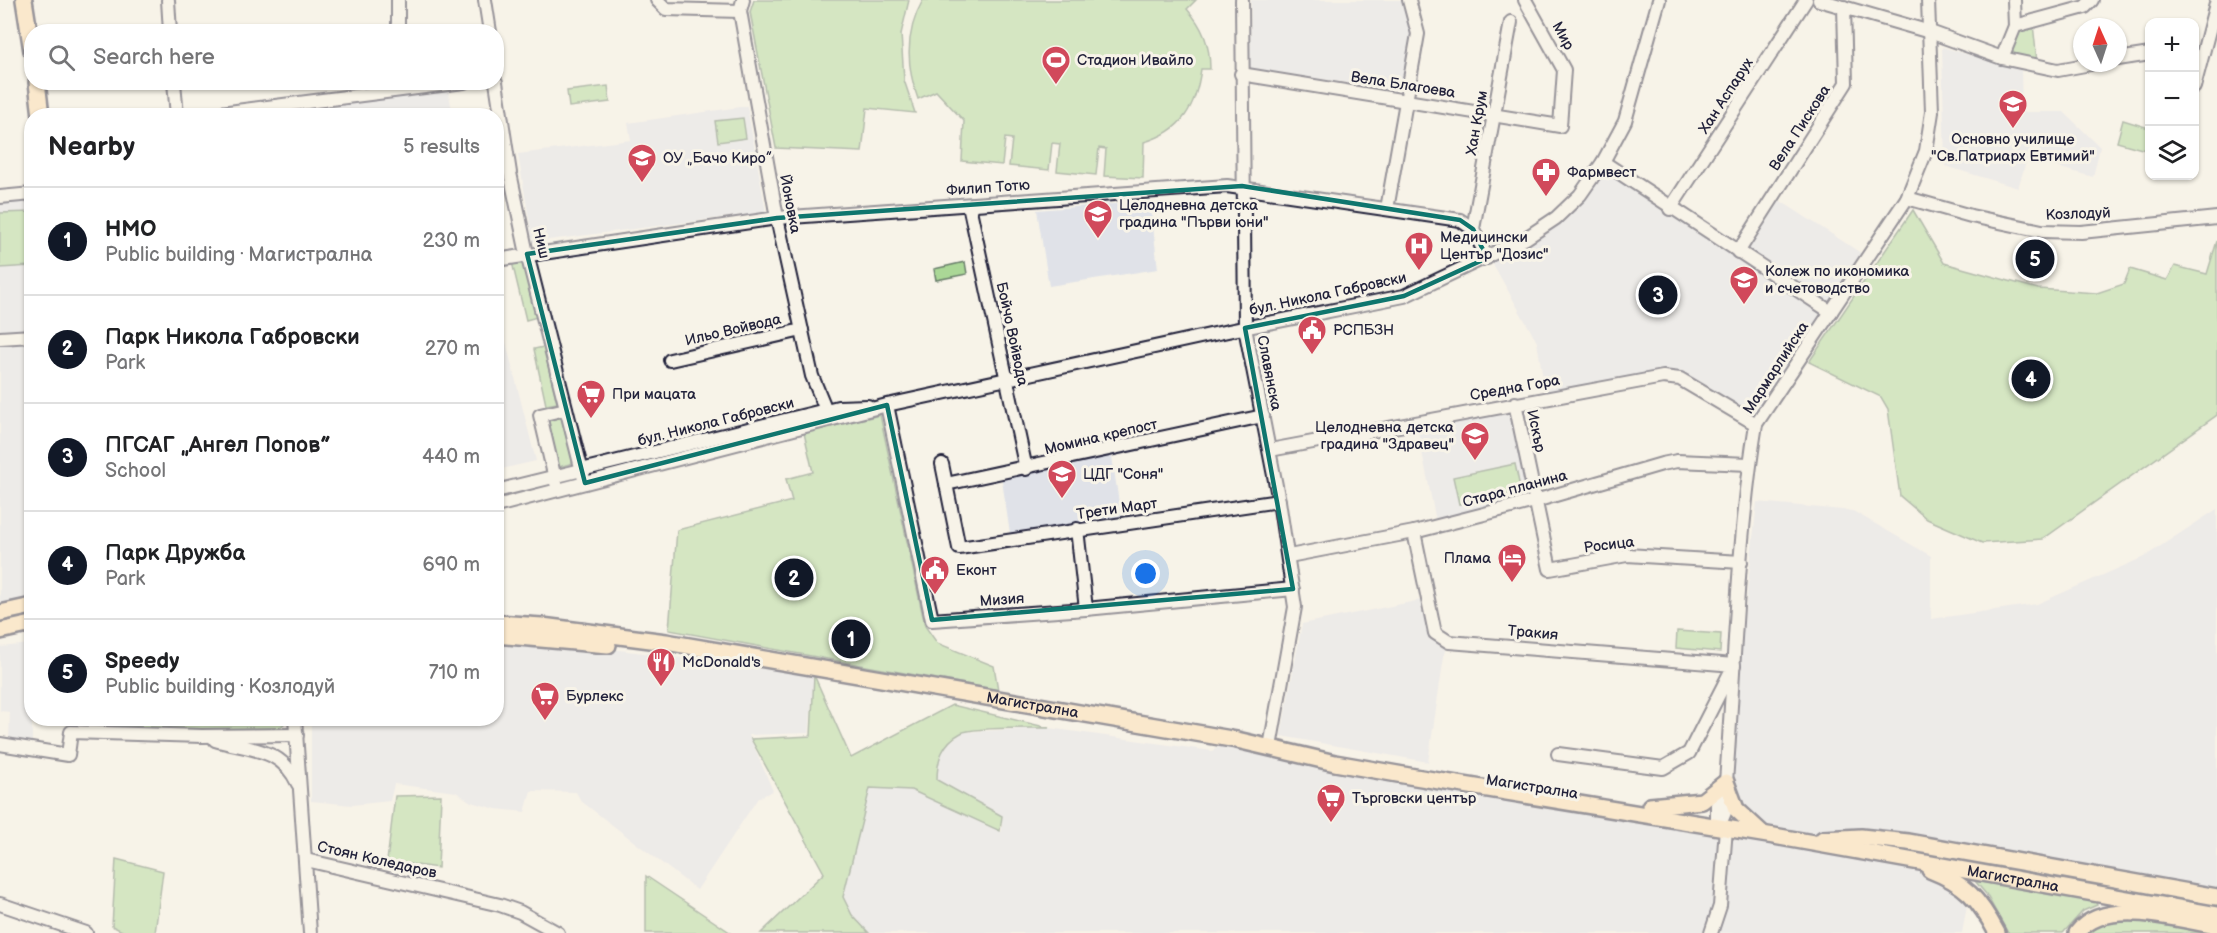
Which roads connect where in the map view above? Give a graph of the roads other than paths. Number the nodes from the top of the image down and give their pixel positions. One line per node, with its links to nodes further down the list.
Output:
1 (24, 0): 19 (main road)
2 (168, 0): 20 (street)
3 (398, 0): 21 (street)
4 (485, 0): 22 (street)
5 (657, 0): 16 (street)
6 (1242, 0): 30 (street, Славянска)
7 (1409, 0): 35 (street)
8 (1525, 0): 41 (street, Мир)
9 (1659, 0): 43 (street, бул. Никола Габровски)
10 (1806, 0): 50 (street, Хан Аспарух)
11 (1819, 0): 17 (street)
12 (1928, 0): 24 (street, Мармарлийска)
13 (2014, 0): 23 (street)
14 (2092, 0): 23 (street)
15 (2217, 0): 28 (street)
16 (741, 5): 51 (street, Йоновка)
17 (1844, 7): 24 (street); 54 (street, Вела Пискова)
18 (1511, 22): 40 (street, Хан Крум)
19 (28, 24)
20 (170, 24)
21 (398, 24)
22 (489, 24)
23 (2015, 26): 26 (street)
24 (1930, 32): 26 (street); 47 (street, Мармарлийска)
25 (2145, 55): 27 (street)
26 (2002, 58): 29 (street)
27 (2127, 58)
28 (2199, 58)
29 (2073, 67)
30 (1241, 74): 35 (street, Вела Благоева); 44 (street, Славянска)
31 (38, 90): 36 (main road)
32 (175, 90): 37 (street)
33 (375, 90): 38 (street)
34 (497, 90): 39 (street, Ниш)
35 (1407, 101): 40 (street, Вела Благоева); 49 (street)
36 (40, 108)
37 (176, 108)
38 (252, 108)
39 (500, 108)
40 (1494, 115): 41 (street, Вела Благоева); 53 (street, Хан Крум)
41 (1560, 126)
42 (504, 134): 55 (street, Ниш)
43 (1603, 162): 50 (street); 56 (street, бул. Никола Габровски)
44 (1242, 186): 48 (street, Филип Тотю); 49 (street, Филип Тотю); 59 (street, Славянска)
45 (24, 195): 46 (street)
46 (0, 196)
47 (1907, 198): 52 (street, Козлодуй); 58 (street, Мармарлийска)
48 (969, 204): 51 (street, Филип Тотю); 64 (street, Бойчо Войвода)
49 (1387, 209): 53 (street, Филип Тотю)
50 (1670, 209): 54 (street)
51 (777, 218): 55 (street, Филип Тотю); 60 (street, Йоновка)
52 (2217, 218)
53 (1473, 229): 56 (street)
54 (1738, 252): 58 (street)
55 (527, 254): 57 (street, Филип Тотю); 67 (street, Ниш)
56 (1487, 258): 59 (street, бул. Никола Габровски)
57 (504, 259)
58 (1831, 312): 70 (street, Мармарлийска)
59 (1245, 328): 64 (street, бул. Никола Габровски); 69 (street, Славянска)
60 (802, 330): 63 (street, Ильо Войвода); 68 (street, Йоновка)
61 (24, 336): 62 (street)
62 (0, 338)
63 (670, 360)
64 (1007, 379): 66 (street, бул. Никола Габровски); 74 (street, Бойчо Войвода)
65 (1515, 403): 70 (street, Средна Гора); 71 (street, Средна Гора); 82 (street, Искър)
66 (887, 405): 68 (street, бул. Никола Габровски); 77 (street, бул. Никола Габровски); 90 (street, Мизия)
67 (566, 409): 75 (street, Ниш); 76 (street)
68 (826, 410): 75 (street, бул. Никола Габровски)
69 (1263, 416): 71 (street, Славянска); 74 (street, Момина крепост)
70 (1755, 424): 73 (street, Мармарлийска)
71 (1270, 450): 81 (street, Славянска)
72 (942, 464): 78 (street)
73 (1749, 464): 82 (street, Стара планина); 87 (street, Мармарлийска)
74 (1026, 469): 78 (street, Момина крепост)
75 (581, 471): 76 (street, бул. Никола Габровски); 77 (street, Ниш)
76 (555, 477): 79 (street, бул. Никола Габровски); 80 (street)
77 (585, 483): 80 (street, бул. Никола Габровски)
78 (946, 484): 84 (street, Трети Март)
79 (504, 489)
80 (558, 490): 83 (street, бул. Никола Габровски)
81 (1279, 501): 84 (street, Трети Март); 86 (street, Славянска)
82 (1535, 501): 85 (street, Стара планина); 87 (street, Росица)
83 (504, 504)
84 (1077, 529): 90 (street)
85 (1414, 532): 86 (street, Стара планина); 97 (street, Тракия)
86 (1289, 556): 88 (street, Славянска)
87 (1742, 562): 97 (street, Мармарлийска)
88 (1293, 589): 90 (street, Мизия); 102 (street, Славянска)
89 (24, 608): 91 (main road)
90 (1086, 609)
91 (0, 614)
92 (504, 624): 96 (main road, Магистрална)
93 (24, 626): 94 (main road)
94 (0, 631)
95 (504, 636): 96 (main road, Магистрална)
96 (775, 662): 102 (main road, Магистрална)
97 (1734, 665): 106 (street); 107 (street, Мармарлийска)
98 (296, 726): 99 (street, Стоян Коледаров)
99 (297, 735): 100 (street); 105 (street, Стоян Коледаров)
100 (202, 736): 101 (street); 103 (street)
101 (0, 744)
102 (1270, 747): 104 (main road, Магистрална)
103 (261, 751): 105 (street); 108 (street)
104 (1288, 751): 109 (main road, Магистрална); 110 (main road, Магистрална)
105 (298, 752): 108 (street, Стоян Коледаров)
106 (1558, 754)
107 (1725, 782): 109 (main road); 110 (street, Мармарлийска); 111 (main road)
108 (300, 790): 114 (street, Стоян Коледаров)
109 (1650, 806): 110 (main road, Магистрална)
110 (1718, 825): 111 (main road, Магистрална); 122 (street, Мармарлийска)
111 (1768, 834): 112 (main road, Магистрална)
112 (1798, 840): 113 (main road, Магистрална); 115 (main road)
113 (1899, 858): 117 (main road, Магистрална); 123 (main road)
114 (306, 860): 120 (street); 121 (street, Стоян Коледаров)
115 (2217, 897)
116 (0, 904): 119 (street)
117 (2217, 915)
118 (2217, 926): 124 (main road)
119 (86, 933)
120 (310, 933)
121 (558, 933)
122 (1711, 933)
123 (1997, 933)
124 (2077, 933)

